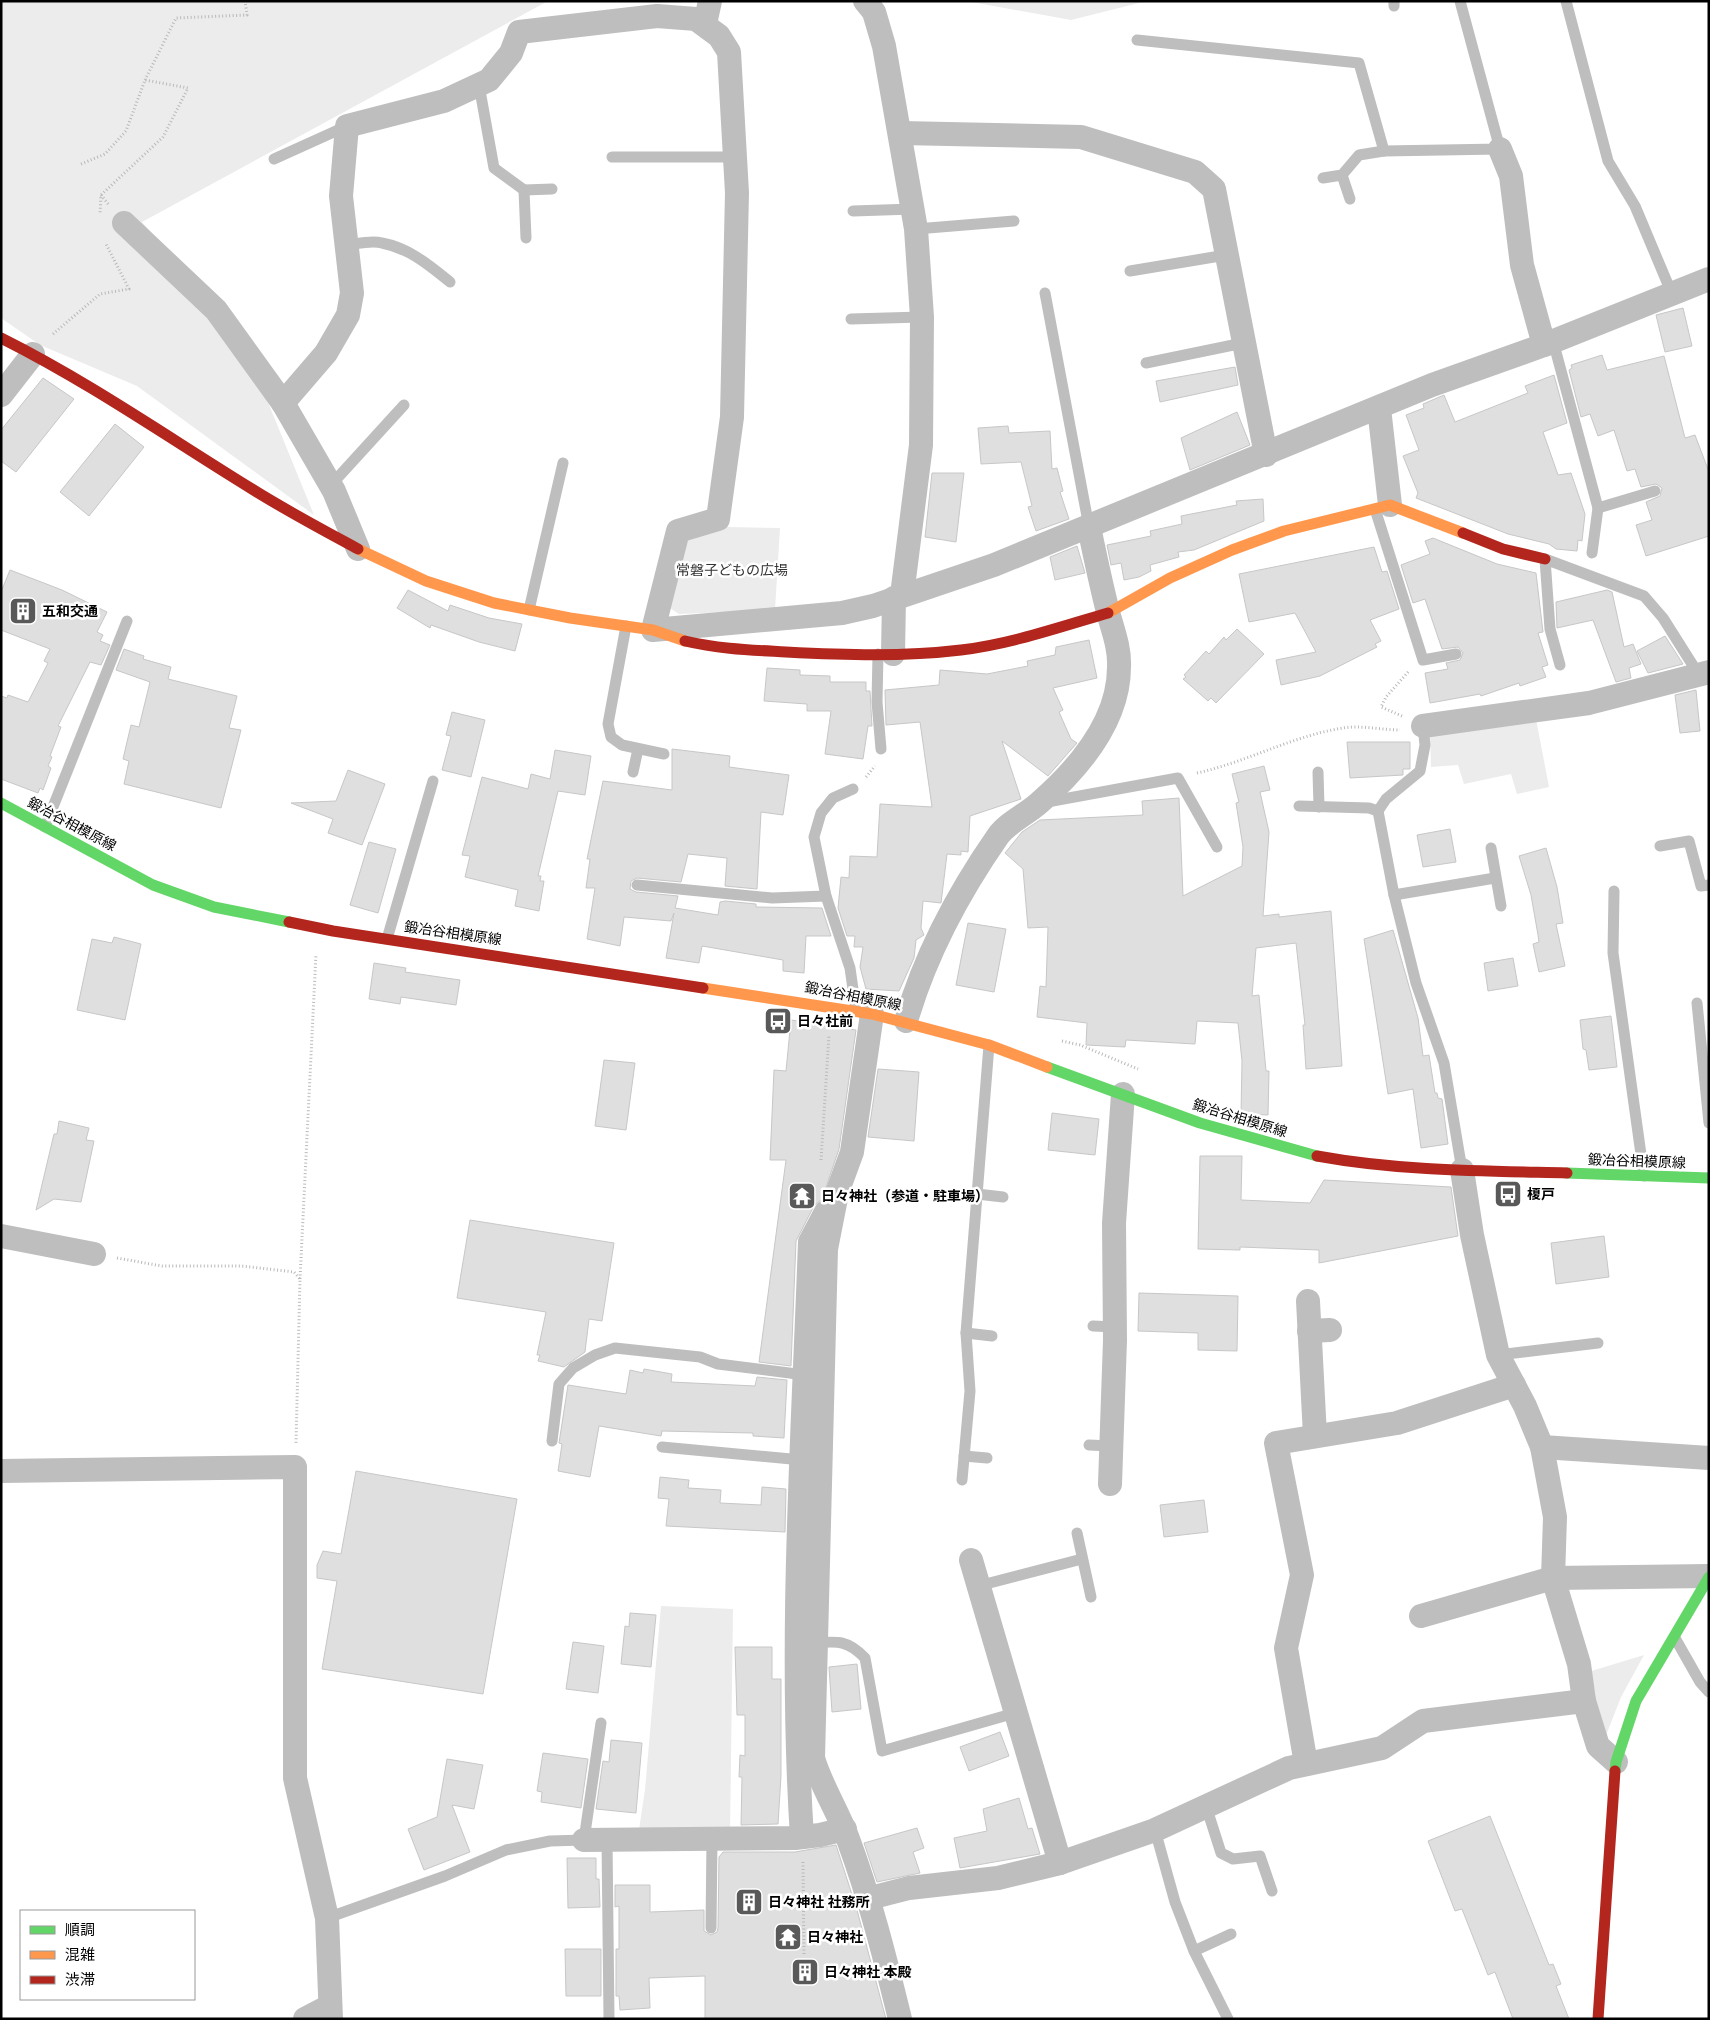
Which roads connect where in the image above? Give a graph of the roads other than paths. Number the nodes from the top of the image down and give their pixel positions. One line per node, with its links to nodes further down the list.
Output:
1 (865, 1): 8 (street)
2 (1460, 1): 9 (lane)
3 (1566, 1): 30 (lane)
4 (707, 13): 6 (street); 11 (street)
5 (1137, 40): 10 (lane)
6 (479, 85): 7 (street); 17 (lane)
7 (348, 126): 13 (lane); 24 (street)
8 (901, 133): 20 (street); 25 (street)
9 (1500, 149): 10 (lane); 35 (street)
10 (1384, 151): 14 (lane)
11 (735, 157): 12 (lane); 57 (street)
12 (612, 158)
13 (274, 159)
14 (1342, 175): 15 (lane); 18 (lane)
15 (1323, 178)
16 (552, 189): 17 (lane)
17 (524, 190): 23 (lane)
18 (1350, 199)
19 (853, 210): 20 (lane)
20 (915, 219): 21 (lane); 31 (street)
21 (1014, 221)
22 (124, 223): 39 (street)
23 (526, 238)
24 (346, 245): 28 (lane); 39 (street)
25 (1226, 255): 26 (lane); 34 (street)
26 (1130, 271)
27 (1709, 278): 30 (street)
28 (450, 282)
29 (1045, 293): 48 (lane)
30 (1672, 294): 35 (street)
31 (922, 317): 32 (lane); 52 (street)
32 (851, 319)
33 (1, 338): 36 (street)
34 (1243, 343): 37 (lane); 42 (street)
35 (1548, 343): 41 (street); 47 (lane)
36 (33, 354): 38 (street); 49 (street)
37 (1146, 363)
38 (1, 395)
39 (283, 403): 44 (street)
40 (404, 405): 44 (lane)
41 (1379, 408): 42 (street); 46 (street)
42 (1266, 455): 48 (street)
43 (563, 463): 53 (lane)
44 (331, 485): 49 (street)
45 (1655, 491): 47 (lane)
46 (1382, 507): 51 (street); 54 (street); 59 (lane)
47 (1598, 508): 50 (lane)
48 (1089, 528): 52 (street); 54 (street)
49 (358, 549): 53 (street)
50 (1592, 553)
51 (1545, 559): 60 (lane); 61 (lane)
52 (898, 596): 57 (street); 58 (street)
53 (529, 611): 56 (street)
54 (1108, 613): 58 (street); 71 (street)
55 (127, 621): 75 (lane)
56 (626, 626): 57 (street); 63 (lane)
57 (654, 630): 58 (street)
58 (885, 654): 64 (lane)
59 (1456, 654)
60 (1560, 666)
61 (1705, 679): 62 (street)
62 (1423, 727): 74 (lane)
63 (638, 749): 65 (lane); 66 (lane)
64 (881, 749)
65 (664, 754)
66 (633, 772)
67 (1318, 772): 73 (lane)
68 (433, 781): 86 (lane)
69 (853, 790): 84 (lane)
70 (1, 803): 75 (street, 鍛冶谷相模原線)
71 (1039, 804): 77 (lane); 89 (street)
72 (1299, 806): 73 (lane)
73 (1319, 806): 74 (lane)
74 (1378, 811): 83 (lane)
75 (45, 827): 86 (street, 鍛冶谷相模原線)
76 (1660, 846): 81 (lane)
77 (1217, 847)
78 (1491, 848): 79 (lane)
79 (1496, 878): 83 (lane); 85 (lane)
80 (637, 885): 84 (lane)
81 (1709, 885)
82 (1614, 890): 94 (lane)
83 (1394, 895): 93 (lane)
84 (826, 896): 88 (lane)
85 (1501, 906)
86 (387, 939): 88 (street, 鍛冶谷相模原線)
87 (1697, 1003): 92 (lane)
88 (864, 1012): 89 (street, 鍛冶谷相模原線); 105 (street)
89 (906, 1021): 90 (street, 鍛冶谷相模原線)
90 (989, 1045): 91 (street, 鍛冶谷相模原線); 96 (lane)
91 (1124, 1094): 93 (street, 鍛冶谷相模原線); 117 (street)
92 (1709, 1123)
93 (1462, 1170): 94 (street, 鍛冶谷相模原線); 104 (street)
94 (1644, 1176): 95 (street, 鍛冶谷相模原線)
95 (1709, 1178)
96 (977, 1194): 97 (lane); 101 (lane)
97 (1003, 1197)
98 (1, 1236): 99 (street)
99 (94, 1254)
100 (1308, 1301): 107 (street)
101 (966, 1333): 102 (lane); 111 (lane)
102 (992, 1336)
103 (1598, 1343): 104 (lane)
104 (1498, 1355): 106 (street)
105 (814, 1375): 108 (lane); 114 (street)
106 (1514, 1385): 107 (street); 110 (street)
107 (1315, 1436): 133 (street)
108 (552, 1441)
109 (662, 1447): 114 (lane)
110 (1542, 1447): 113 (street); 122 (street)
111 (964, 1456): 112 (lane); 116 (lane)
112 (987, 1458)
113 (1709, 1458)
114 (811, 1460): 127 (street)
115 (1, 1470): 144 (street)
116 (962, 1480)
117 (1110, 1484)
118 (1077, 1533): 119 (lane)
119 (1082, 1559): 123 (lane); 124 (lane)
120 (970, 1560): 123 (street)
121 (1709, 1577): 122 (street); 126 (street)
122 (1553, 1578): 125 (street); 129 (street)
123 (978, 1586): 130 (street)
124 (1091, 1596)
125 (1421, 1616)
126 (1674, 1636): 128 (lane); 132 (street)
127 (806, 1644): 130 (lane); 134 (street)
128 (1709, 1692)
129 (1584, 1700): 132 (street); 133 (street)
130 (1015, 1713): 141 (street)
131 (601, 1723): 140 (lane)
132 (1616, 1762): 153 (street)
133 (1306, 1764): 135 (street)
134 (809, 1778): 136 (street); 138 (street)
135 (1206, 1806): 137 (street); 142 (lane)
136 (845, 1829): 138 (street); 143 (street)
137 (1155, 1830): 141 (street); 147 (lane)
138 (802, 1837): 139 (street)
139 (712, 1839): 140 (street); 145 (lane)
140 (596, 1840): 144 (lane); 150 (lane)
141 (1060, 1863): 143 (street)
142 (1272, 1891)
143 (870, 1898): 151 (street)
144 (327, 1918): 148 (street)
145 (712, 1928)
146 (1231, 1934): 147 (lane)
147 (1194, 1951): 152 (lane)
148 (331, 2013): 149 (street)
149 (305, 2019)
150 (609, 2019)
151 (900, 2019)
152 (1228, 2019)
153 (1598, 2019)

